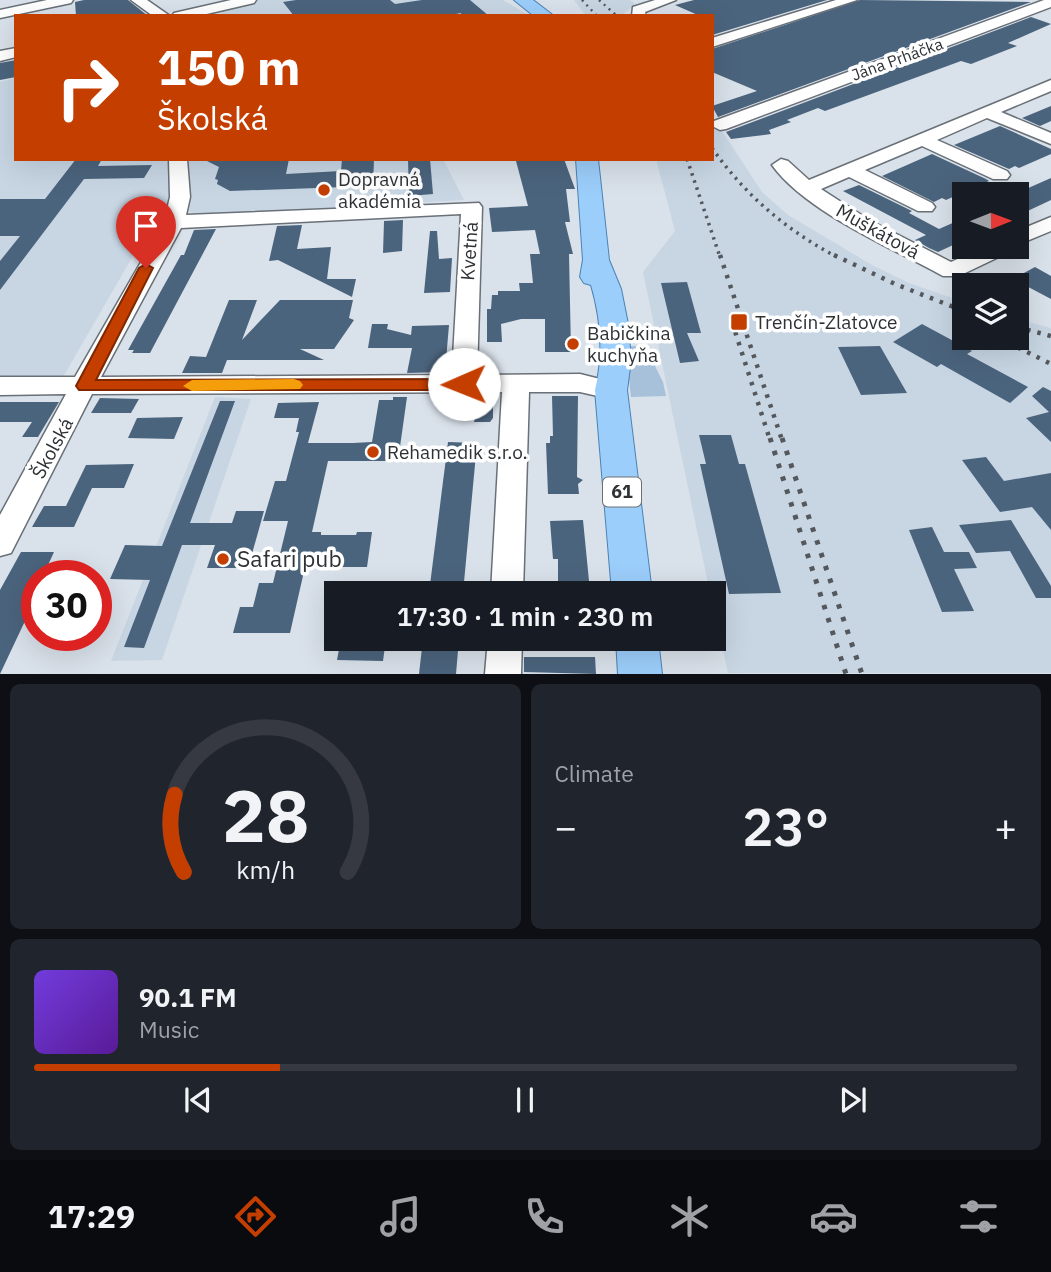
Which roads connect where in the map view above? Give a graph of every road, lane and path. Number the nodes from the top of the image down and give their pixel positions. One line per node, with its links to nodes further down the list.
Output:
1 (66, 0): 8 (street)
2 (138, 0): 9 (street)
3 (249, 0): 10 (street)
4 (522, 0): 11 (main road)
5 (669, 0): 12 (street)
6 (850, 0): 13 (street)
7 (1051, 2): 16 (street, Jána Prháčka)
8 (0, 14)
9 (160, 14)
10 (188, 14)
11 (543, 14)
12 (639, 14)
13 (714, 42)
14 (1049, 88): 15 (street, Muškátová)
15 (986, 112): 19 (street, Muškátová); 20 (street)
16 (743, 116): 17 (street, Jána Prháčka); 18 (street)
17 (720, 125)
18 (754, 132)
19 (921, 139): 24 (street, Muškátová); 25 (street)
20 (1051, 139)
21 (178, 161): 28 (street, Školská)
22 (587, 161): 36 (main road, 61)
23 (781, 165): 26 (street, Muškátová)
24 (850, 170): 26 (street, Muškátová); 27 (street)
25 (1000, 175)
26 (807, 188): 31 (street, Muškátová)
27 (925, 207)
28 (174, 222): 32 (street, Kvetná); 35 (street, Školská)
29 (1051, 223): 30 (street)
30 (1029, 233)
31 (976, 259)
32 (464, 384): 33 (street); 35 (street)
33 (516, 384): 36 (street); 38 (street)
34 (0, 386): 35 (street)
35 (85, 386): 37 (street, Školská)
36 (611, 390): 39 (main road, 61)
37 (0, 544)
38 (508, 581)
39 (631, 581)
40 (504, 651): 42 (street)
41 (638, 651): 43 (main road)
42 (503, 674)
43 (640, 674)

